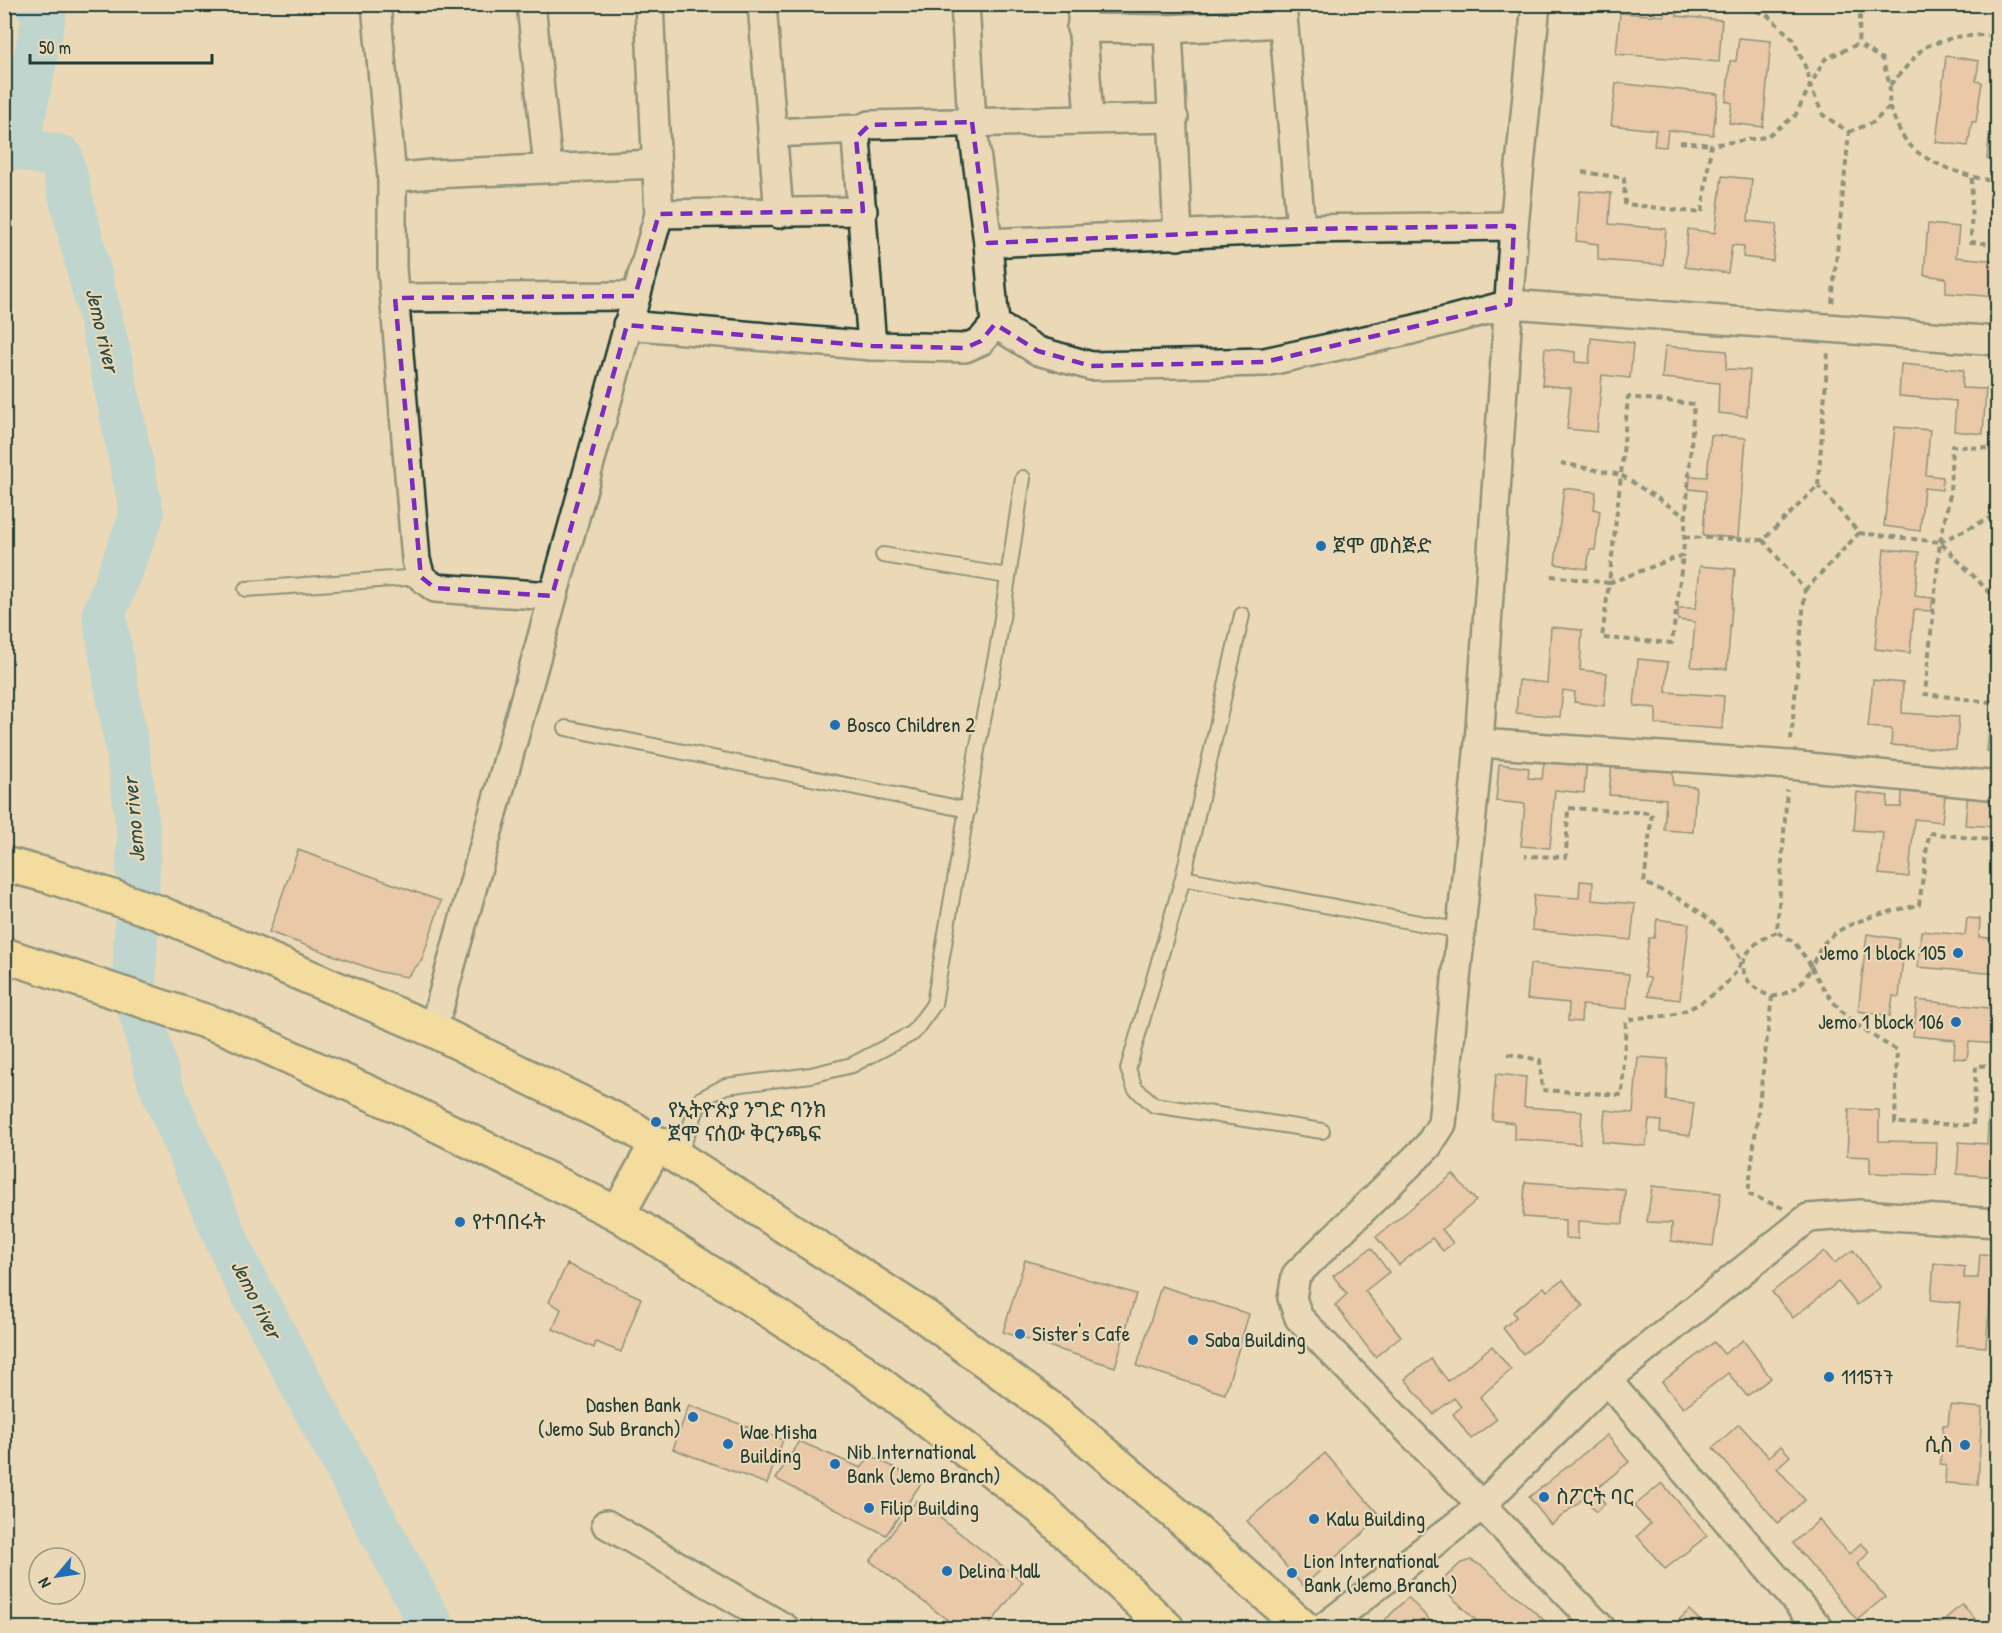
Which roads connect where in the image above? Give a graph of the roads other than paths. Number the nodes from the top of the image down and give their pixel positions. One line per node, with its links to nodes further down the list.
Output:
1 (376, 4): 17 (street)
2 (531, 4): 16 (street)
3 (649, 4): 15 (street)
4 (762, 4): 14 (street)
5 (965, 4): 12 (street)
6 (1536, 4): 21 (street)
7 (1283, 14): 9 (street); 22 (street)
8 (1081, 16): 9 (street); 11 (street)
9 (1168, 28): 10 (street)
10 (1174, 118): 11 (street); 23 (street)
11 (1089, 119): 12 (street)
12 (972, 122): 13 (street); 24 (street)
13 (860, 129): 14 (street); 18 (street)
14 (772, 132): 20 (street)
15 (655, 164): 16 (street); 19 (street)
16 (548, 167): 17 (street)
17 (392, 178): 26 (street)
18 (863, 210): 20 (street); 31 (street)
19 (659, 214): 20 (street); 25 (street)
20 (778, 214)
21 (1515, 226): 22 (street); 27 (street)
22 (1301, 229): 23 (street)
23 (1178, 236): 24 (street)
24 (988, 243): 28 (street)
25 (635, 296): 26 (street); 29 (street)
26 (395, 298): 35 (street)
27 (1510, 304): 28 (street); 30 (street); 40 (street)
28 (995, 324): 31 (street)
29 (627, 325): 31 (street); 37 (street)
30 (1998, 341)
31 (872, 346)
32 (1023, 478): 34 (lane)
33 (883, 555): 34 (lane)
34 (1007, 576): 42 (lane)
35 (421, 577): 36 (lane); 37 (street)
36 (246, 589)
37 (552, 596): 47 (street)
38 (1242, 615): 44 (lane)
39 (566, 728): 42 (lane)
40 (1479, 743): 41 (street); 45 (street)
41 (1998, 786)
42 (968, 810): 49 (lane)
43 (4, 864): 47 (main road)
44 (1183, 878): 45 (lane); 48 (lane)
45 (1461, 931): 53 (street)
46 (4, 955): 50 (main road)
47 (433, 1030): 49 (main road)
48 (1322, 1131)
49 (667, 1150): 50 (main road); 57 (main road)
50 (618, 1214): 56 (main road)
51 (1998, 1223): 52 (street)
52 (1607, 1380): 53 (street); 60 (street)
53 (1480, 1507): 58 (street); 59 (street)
54 (606, 1524): 55 (street)
55 (785, 1629)
56 (1167, 1629)
57 (1304, 1629)
58 (1323, 1629)
59 (1601, 1629)
60 (1819, 1629)

